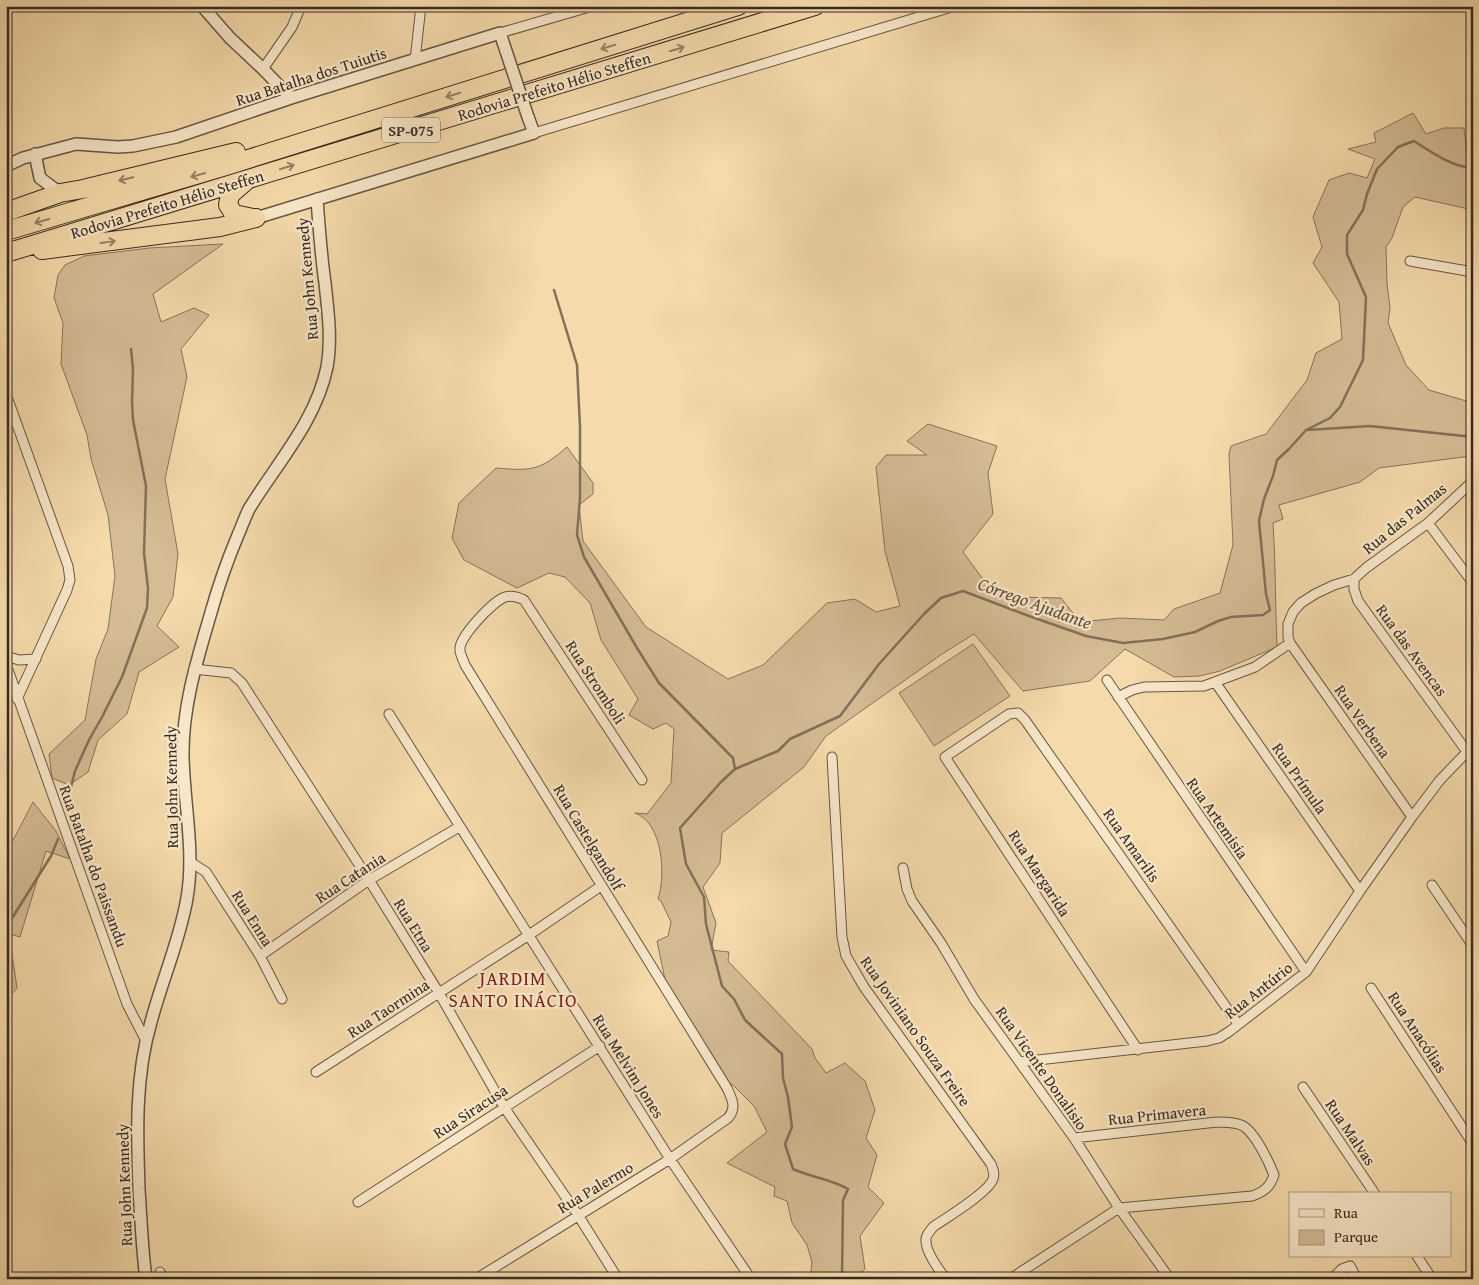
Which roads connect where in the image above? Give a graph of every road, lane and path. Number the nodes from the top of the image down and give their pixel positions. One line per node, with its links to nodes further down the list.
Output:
1 (202, 6): 10 (street)
2 (301, 6): 10 (street)
3 (421, 6): 9 (street)
4 (593, 6): 8 (street, Rua Batalha dos Tuiutis)
5 (738, 6): 13 (highway, Rodovia Prefeito Hélio Steffen / SP-075, one-way to 13)
6 (815, 6): 17 (highway, Rodovia Prefeito Hélio Steffen / SP-075, one-way to 6)
7 (955, 6): 12 (street)
8 (500, 33): 9 (street, Rua Batalha dos Tuiutis); 12 (street, bridge)
9 (415, 60): 11 (street, Rua Batalha dos Tuiutis)
10 (263, 69): 11 (street)
11 (291, 98): 14 (street, Rua Batalha dos Tuiutis)
12 (534, 133): 19 (street)
13 (310, 139): 18 (highway, one-way to 18); 23 (highway, Rodovia Prefeito Hélio Steffen / SP-075, one-way to 23)
14 (35, 154): 15 (street, Rua Batalha dos Tuiutis); 16 (street)
15 (6, 166)
16 (40, 178): 18 (street); 20 (street)
17 (250, 179): 22 (highway); 24 (highway, Rodovia Prefeito Hélio Steffen / SP-075)
18 (60, 193): 20 (highway)
19 (317, 199): 22 (street); 37 (street, Rua John Kennedy)
20 (34, 201): 21 (highway)
21 (6, 212)
22 (256, 218): 24 (highway, one-way to 22)
23 (6, 231)
24 (7, 253)
25 (1410, 261): 26 (street)
26 (1473, 272)
27 (6, 394): 35 (street)
28 (1473, 481): 29 (street, Rua das Palmas)
29 (1428, 523): 30 (street, Rua das Palmas); 31 (street)
30 (1354, 579): 33 (street); 44 (street, Rua das Avencas)
31 (1473, 584)
32 (524, 600): 47 (street, Rua Stromboli); 54 (street, Rua Castelgandolf)
33 (1290, 643): 39 (street); 48 (street, Rua Verbena)
34 (6, 656): 35 (street)
35 (36, 659): 41 (street)
36 (6, 664): 41 (street, Rua Batalha do Paissandu)
37 (194, 669): 50 (street, Rua John Kennedy); 52 (street, Rua Etna)
38 (1107, 680): 40 (street, Rua Artemisia)
39 (1215, 682): 40 (street); 55 (street, Rua Prímula)
40 (1118, 697): 59 (street, Rua Artemisia)
41 (17, 699): 64 (street, Rua Batalha do Paissandu)
42 (389, 714): 49 (street, Rua Melvim Jones)
43 (988, 728): 63 (street, Rua Amarilis); 66 (street, Rua Margarida)
44 (1466, 752): 46 (street, Rua das Avencas); 48 (street, Rua Antúrio)
45 (832, 757): 84 (street, Rua Joviniano Souza Freire)
46 (1473, 760)
47 (642, 780)
48 (1412, 817): 55 (street, Rua Antúrio)
49 (459, 827): 52 (street, Rua Catania); 56 (street, Rua Melvim Jones)
50 (189, 861): 58 (street, Rua Enna); 64 (street, Rua John Kennedy)
51 (903, 868): 67 (street, Rua Vicente Donalisio)
52 (369, 880): 58 (street, Rua Catania); 61 (street, Rua Etna)
53 (1432, 885): 57 (street)
54 (601, 886): 56 (street, Rua Taormina); 71 (street, Rua Castelgandolf)
55 (1360, 891): 59 (street, Rua Antúrio)
56 (529, 935): 61 (street, Rua Taormina); 65 (street, Rua Melvim Jones)
57 (1473, 946)
58 (260, 956): 62 (street, Rua Enna)
59 (1306, 972): 63 (street, Rua Antúrio)
60 (1371, 988): 73 (street, Rua Anacólias)
61 (439, 993): 68 (street, Rua Taormina); 70 (street, Rua Etna)
62 (282, 999)
63 (1238, 1024): 66 (street, Rua Antúrio)
64 (146, 1041): 80 (street, Rua John Kennedy)
65 (600, 1046): 70 (street, Rua Siracusa); 74 (street, Rua Melvim Jones)
66 (1138, 1050): 67 (street, Rua Antúrio)
67 (1020, 1062): 72 (street, Rua Vicente Donalisio)
68 (316, 1072)
69 (1302, 1087): 75 (street, Rua Malvas)
70 (504, 1107): 76 (street, Rua Siracusa); 78 (street, Rua Etna)
71 (728, 1118): 74 (street, Rua Palermo)
72 (1074, 1138): 77 (street, Rua Vicente Donalisio); 77 (street, Rua Primavera)
73 (1473, 1144)
74 (670, 1159): 78 (street, Rua Palermo); 83 (street, Rua Melvim Jones)
75 (1374, 1192)
76 (358, 1202)
77 (1119, 1208): 85 (street); 86 (street, Rua Vicente Donalisio)
78 (578, 1215): 81 (street, Rua Palermo); 82 (street, Rua Etna)
79 (1418, 1258): 89 (street)
80 (146, 1279)
81 (476, 1279)
82 (618, 1279)
83 (751, 1279)
84 (946, 1279)
85 (1010, 1279)
86 (1170, 1279)
87 (1337, 1279): 88 (street)
88 (1357, 1279)
89 (1432, 1279)

